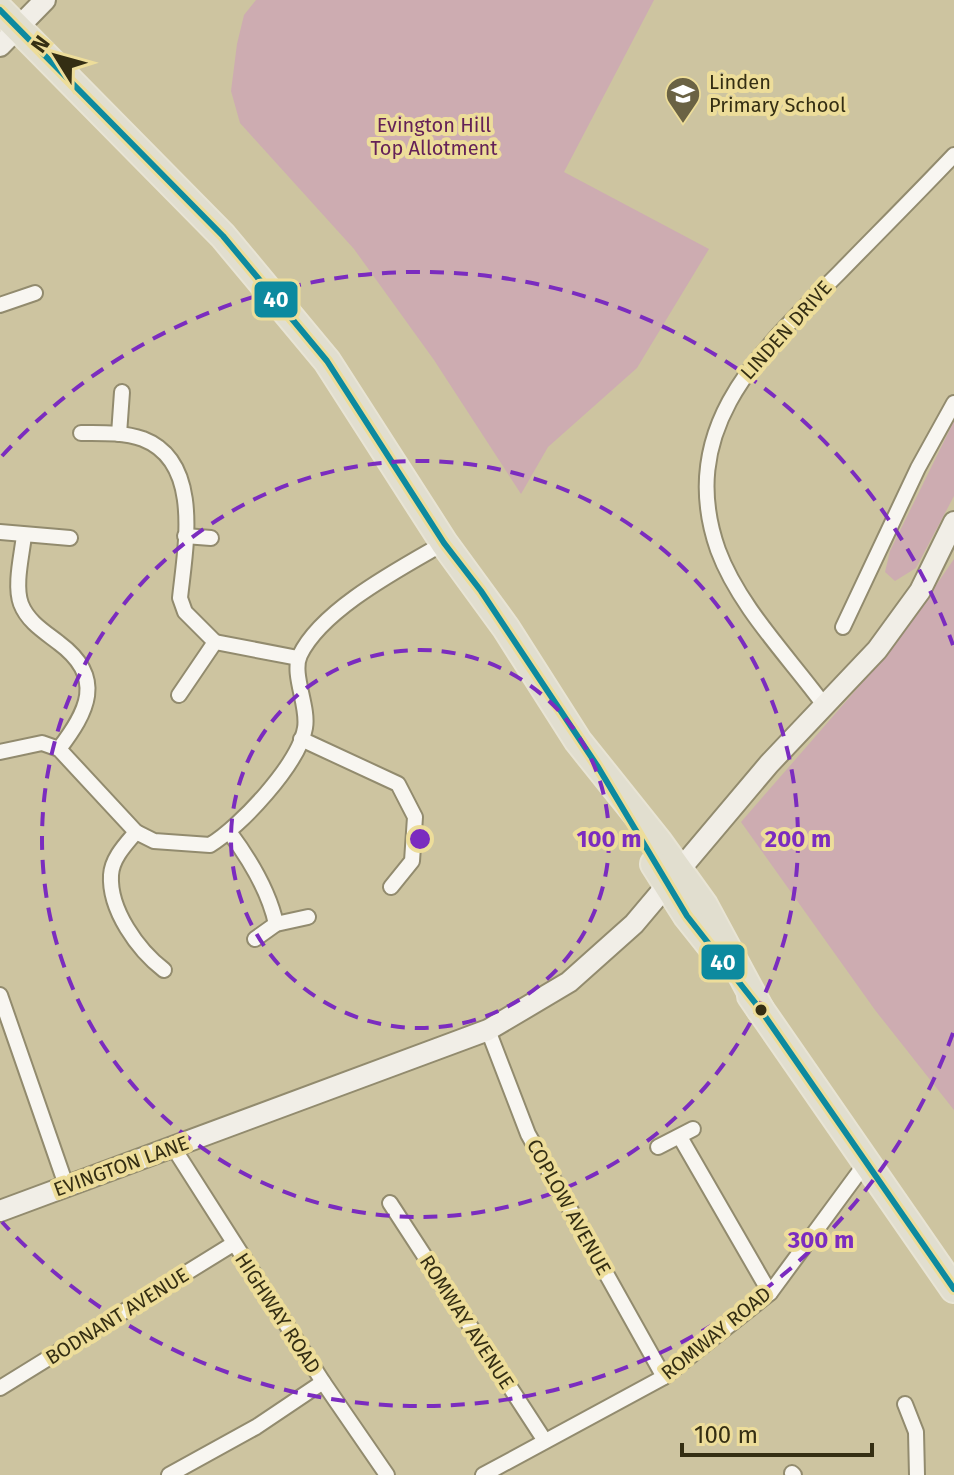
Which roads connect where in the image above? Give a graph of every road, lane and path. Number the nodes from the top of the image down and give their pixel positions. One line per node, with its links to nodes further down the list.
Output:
1 (45, 0): 2 (street)
2 (6, 28): 16 (highway)
3 (954, 155): 21 (street, LINDEN DRIVE)
4 (35, 293): 5 (street)
5 (0, 305)
6 (122, 392): 9 (street)
7 (954, 403): 17 (street)
8 (81, 433): 9 (street)
9 (119, 434): 13 (street)
10 (954, 522): 21 (street, EVINGTON LANE)
11 (0, 532): 12 (street)
12 (24, 535): 14 (street); 23 (street)
13 (185, 536): 15 (street); 18 (street)
14 (70, 538)
15 (211, 538)
16 (444, 543): 19 (street); 27 (highway)
17 (843, 627)
18 (215, 642): 19 (street); 20 (street)
19 (298, 658): 22 (street)
20 (179, 695)
21 (824, 705): 27 (street, EVINGTON LANE)
22 (301, 739): 26 (street); 28 (street)
23 (59, 749): 24 (street); 25 (street)
24 (0, 752)
25 (136, 832): 26 (street); 32 (street)
26 (230, 833): 30 (street)
27 (673, 876): 34 (street, EVINGTON LANE); 39 (highway)
28 (391, 887)
29 (308, 917): 30 (street)
30 (276, 924): 31 (street)
31 (255, 939)
32 (164, 970)
33 (0, 995): 40 (street)
34 (488, 1030): 37 (street, EVINGTON LANE); 46 (street, COPLOW AVENUE)
35 (693, 1129): 36 (street)
36 (680, 1137): 38 (street); 45 (street)
37 (173, 1147): 40 (street, EVINGTON LANE); 43 (street, HIGHWAY ROAD)
38 (658, 1147)
39 (865, 1164): 44 (highway); 45 (street, ROMWAY ROAD)
40 (66, 1185): 42 (street, EVINGTON LANE)
41 (390, 1203): 50 (street, ROMWAY AVENUE)
42 (0, 1211)
43 (233, 1244): 47 (street, HIGHWAY ROAD); 48 (street, BODNANT AVENUE)
44 (954, 1289)
45 (770, 1293): 46 (street, ROMWAY ROAD)
46 (664, 1377): 50 (street, ROMWAY ROAD)
47 (323, 1382): 51 (street); 52 (street, HIGHWAY ROAD)
48 (0, 1388)
49 (905, 1404): 54 (street)
50 (545, 1441): 53 (street, ROMWAY ROAD)
51 (169, 1475)
52 (387, 1475)
53 (483, 1475)
54 (917, 1475)

